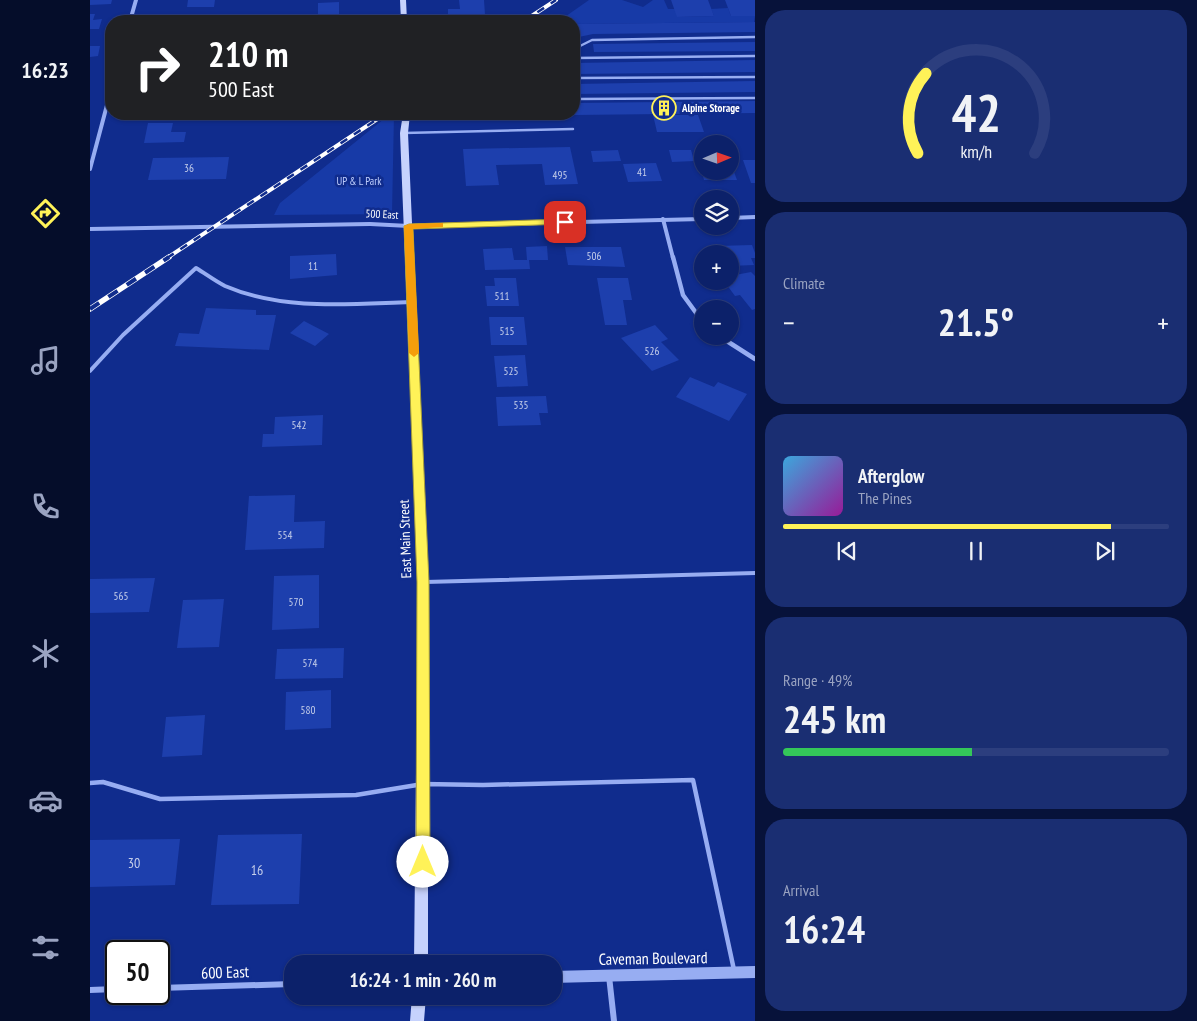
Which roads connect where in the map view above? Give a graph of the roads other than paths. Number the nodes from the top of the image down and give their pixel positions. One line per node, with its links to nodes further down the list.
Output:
1 (136, 0): 3 (street)
2 (403, 0): 4 (main road)
3 (132, 15)
4 (404, 15)
5 (754, 37): 6 (lane)
6 (580, 45)
7 (754, 56): 8 (lane)
8 (580, 58)
9 (754, 77): 10 (lane)
10 (580, 78)
11 (754, 98): 12 (lane)
12 (580, 99)
13 (105, 113): 17 (street)
14 (405, 120): 16 (main road, East Main Street)
15 (573, 129): 16 (lane)
16 (404, 133): 22 (main road, East Main Street)
17 (90, 169)
18 (754, 217): 19 (street)
19 (739, 218)
20 (694, 219): 21 (street, 500 East)
21 (663, 220): 22 (street, 500 East); 25 (street)
22 (409, 226): 23 (street, 500 East); 24 (main road, East Main Street)
23 (90, 229)
24 (412, 302): 28 (lane); 30 (main road, East Main Street)
25 (694, 310)
26 (733, 345): 27 (street)
27 (754, 359)
28 (90, 372)
29 (754, 573): 30 (lane)
30 (423, 582): 32 (main road, East Main Street)
31 (90, 783): 32 (lane)
32 (423, 784): 33 (main road, East Main Street); 34 (lane)
33 (421, 955)
34 (734, 972): 35 (street, Caveman Boulevard); 36 (street, Caveman Boulevard)
35 (754, 972)
36 (609, 976): 37 (street, Caveman Boulevard); 44 (street)
37 (562, 977)
38 (284, 984): 39 (street, 600 East)
39 (170, 988)
40 (105, 989): 41 (street)
41 (90, 990)
42 (418, 1005): 43 (main road)
43 (417, 1021)
44 (614, 1021)

